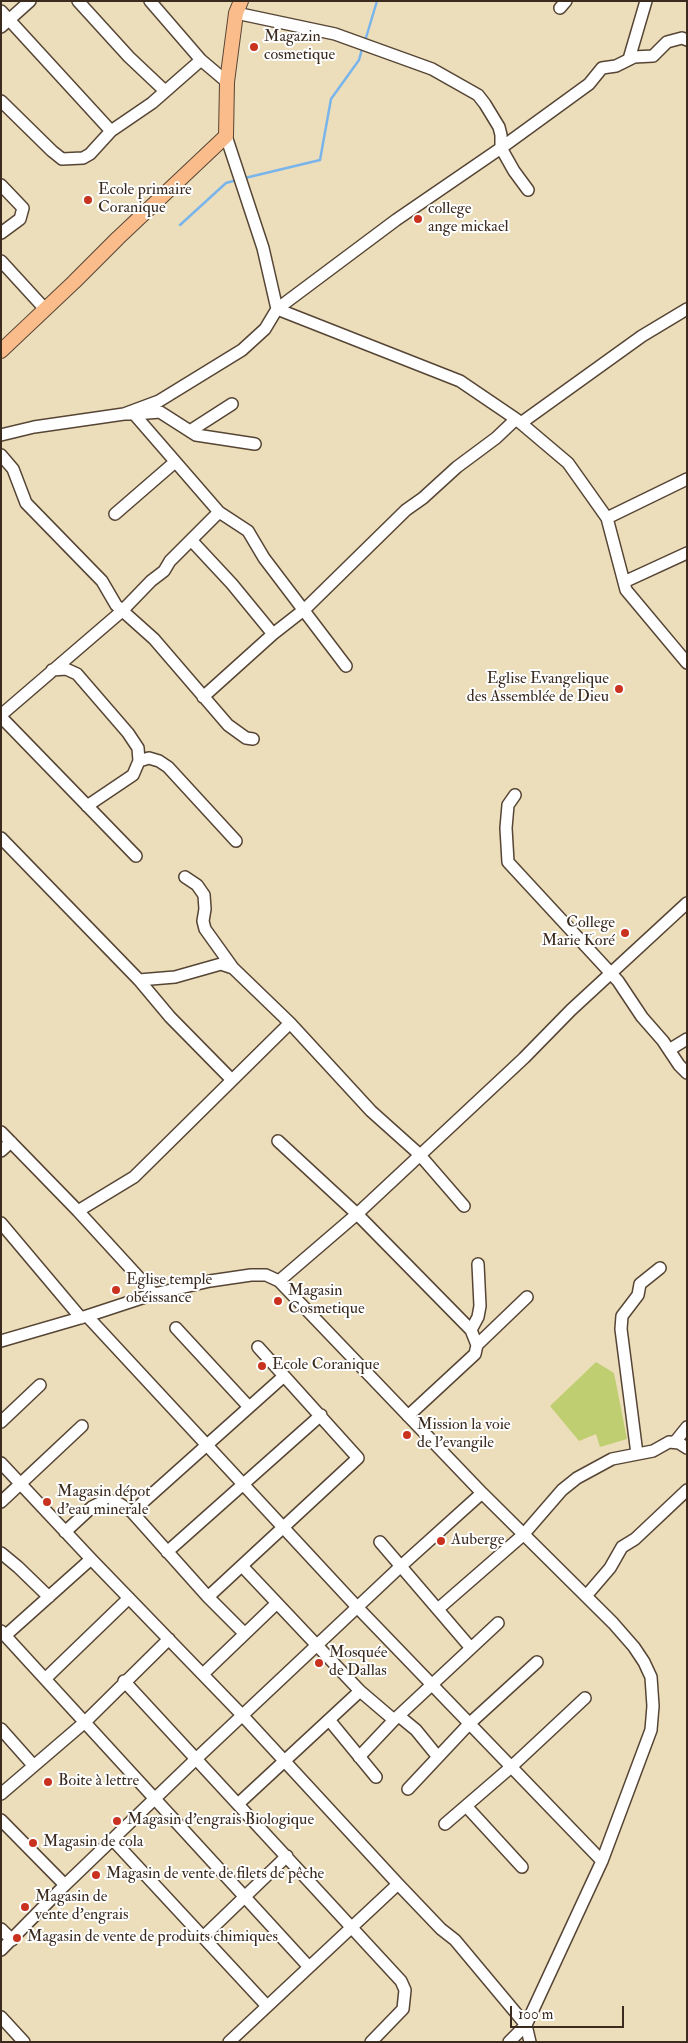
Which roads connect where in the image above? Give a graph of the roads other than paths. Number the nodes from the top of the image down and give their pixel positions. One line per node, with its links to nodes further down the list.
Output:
1 (30, 1): 6 (street)
2 (78, 1): 11 (street)
3 (150, 1): 8 (street)
4 (646, 1): 9 (street)
5 (239, 7): 10 (main road); 15 (street)
6 (4, 20): 13 (street)
7 (687, 40): 9 (street)
8 (200, 60): 10 (street); 11 (street)
9 (628, 60): 15 (street)
10 (227, 82): 14 (main road)
11 (165, 91): 13 (street)
12 (1, 101): 13 (street)
13 (111, 131)
14 (226, 136): 20 (street); 22 (main road)
15 (501, 148): 17 (street); 20 (street)
16 (1, 185): 18 (street)
17 (528, 190)
18 (1, 233)
19 (1, 261): 22 (street)
20 (277, 309): 25 (street); 26 (street)
21 (687, 309): 26 (street)
22 (45, 310): 23 (main road)
23 (1, 351)
24 (232, 404): 27 (street)
25 (129, 414): 27 (street); 28 (street); 31 (street)
26 (518, 421): 35 (street); 39 (street)
27 (190, 431): 29 (street)
28 (1, 435)
29 (255, 444)
30 (1, 454): 40 (street)
31 (175, 462): 33 (street); 34 (street)
32 (687, 479): 35 (street)
33 (219, 512): 36 (street); 39 (street)
34 (115, 514)
35 (606, 518): 38 (street)
36 (191, 540): 40 (street); 41 (street)
37 (687, 553): 38 (street)
38 (624, 582): 42 (street)
39 (305, 609): 41 (street); 43 (street)
40 (122, 611): 44 (street); 45 (street)
41 (273, 634): 45 (street)
42 (687, 663)
43 (346, 666)
44 (52, 670): 46 (street); 48 (street)
45 (203, 697): 47 (street)
46 (1, 716): 50 (street)
47 (253, 739)
48 (139, 761): 50 (street); 52 (street)
49 (515, 794): 57 (street)
50 (87, 806): 53 (street)
51 (1, 838): 58 (street)
52 (236, 842)
53 (136, 856)
54 (185, 877): 56 (street)
55 (687, 902): 57 (street)
56 (233, 968): 58 (street); 59 (street)
57 (611, 974): 61 (street); 68 (street)
58 (139, 980): 63 (street)
59 (290, 1022): 63 (street); 68 (street)
60 (687, 1039): 61 (street)
61 (669, 1050): 62 (street)
62 (687, 1073)
63 (232, 1080): 70 (street)
64 (1, 1132): 66 (street)
65 (278, 1141): 71 (street)
66 (11, 1142): 67 (street); 70 (street)
67 (1, 1151)
68 (419, 1154): 69 (street); 71 (street)
69 (464, 1206)
70 (78, 1211): 76 (street)
71 (357, 1214): 75 (street); 80 (street)
72 (1, 1223): 78 (street)
73 (478, 1264): 80 (street)
74 (660, 1268): 95 (street)
75 (279, 1281): 76 (street); 88 (street)
76 (154, 1294): 78 (street)
77 (527, 1297): 82 (street)
78 (84, 1317): 81 (street); 93 (street)
79 (176, 1328): 86 (street)
80 (471, 1330): 82 (street)
81 (1, 1341)
82 (477, 1345): 88 (street)
83 (258, 1347): 84 (street)
84 (284, 1376): 86 (street); 87 (street)
85 (40, 1385): 89 (street)
86 (249, 1406): 93 (street)
87 (321, 1415): 97 (street); 103 (street)
88 (408, 1416): 100 (street)
89 (1, 1422)
90 (82, 1426): 98 (street)
91 (687, 1427): 92 (street)
92 (675, 1442): 94 (street); 95 (street)
93 (207, 1443): 97 (street); 102 (street)
94 (687, 1448)
95 (637, 1454): 105 (street)
96 (1, 1463): 98 (street)
97 (244, 1484): 103 (street); 107 (street)
98 (21, 1485): 101 (street); 104 (street)
99 (687, 1490): 112 (street)
100 (482, 1493): 105 (street); 111 (street)
101 (1, 1502)
102 (132, 1512): 104 (street); 107 (street)
103 (284, 1527): 110 (street); 117 (street)
104 (65, 1532): 109 (street)
105 (523, 1534): 112 (street); 118 (street)
106 (380, 1542): 111 (street)
107 (167, 1552): 114 (street)
108 (1, 1553): 113 (street)
109 (91, 1559): 113 (street); 115 (street)
110 (242, 1566): 114 (street); 116 (street)
111 (401, 1566): 117 (street); 118 (street)
112 (586, 1596): 154 (street)
113 (49, 1597): 120 (street)
114 (208, 1597): 121 (street)
115 (129, 1598): 122 (street); 127 (street)
116 (277, 1603): 121 (street); 123 (street)
117 (358, 1608): 123 (street); 129 (street)
118 (438, 1608): 124 (street)
119 (498, 1623): 124 (street)
120 (4, 1633): 127 (street)
121 (244, 1633): 126 (street)
122 (169, 1639): 126 (street); 128 (street)
123 (317, 1646): 130 (street); 132 (street)
124 (470, 1648): 129 (street)
125 (538, 1662): 136 (street)
126 (203, 1674): 132 (street)
127 (45, 1679): 135 (street)
128 (124, 1681): 135 (street); 140 (street)
129 (432, 1685): 133 (street); 136 (street)
130 (360, 1691): 133 (street); 134 (street)
131 (585, 1698): 143 (street)
132 (242, 1715): 140 (street); 141 (street)
133 (396, 1718): 138 (street); 139 (street)
134 (330, 1721): 138 (street); 141 (street)
135 (85, 1722): 142 (street); 147 (street)
136 (469, 1724): 139 (street); 143 (street)
137 (1, 1729): 142 (street)
138 (359, 1757): 144 (street)
139 (438, 1757): 145 (street)
140 (197, 1758): 147 (street); 148 (street)
141 (284, 1761): 148 (street); 156 (street)
142 (33, 1765): 146 (street)
143 (510, 1768): 149 (street); 154 (street)
144 (376, 1777)
145 (408, 1789)
146 (1, 1794)
147 (154, 1800): 152 (street); 158 (street)
148 (238, 1804): 153 (street)
149 (466, 1806): 151 (street); 155 (street)
150 (1, 1820): 157 (street)
151 (445, 1824)
152 (113, 1840): 157 (street); 161 (street)
153 (287, 1856): 158 (street); 159 (street)
154 (602, 1861): 167 (street)
155 (522, 1867)
156 (398, 1884): 159 (street); 167 (street)
157 (64, 1886): 162 (street)
158 (245, 1895): 161 (street); 164 (street)
159 (352, 1926): 164 (street); 170 (street)
160 (1, 1929): 162 (street)
161 (203, 1937): 165 (street)
162 (12, 1940): 163 (street)
163 (1, 1950)
164 (310, 1967): 165 (street)
165 (267, 2006): 169 (street)
166 (1, 2017): 168 (street)
167 (526, 2025): 171 (street); 172 (street)
168 (24, 2042)
169 (229, 2042)
170 (371, 2042)
171 (509, 2042)
172 (530, 2042)

